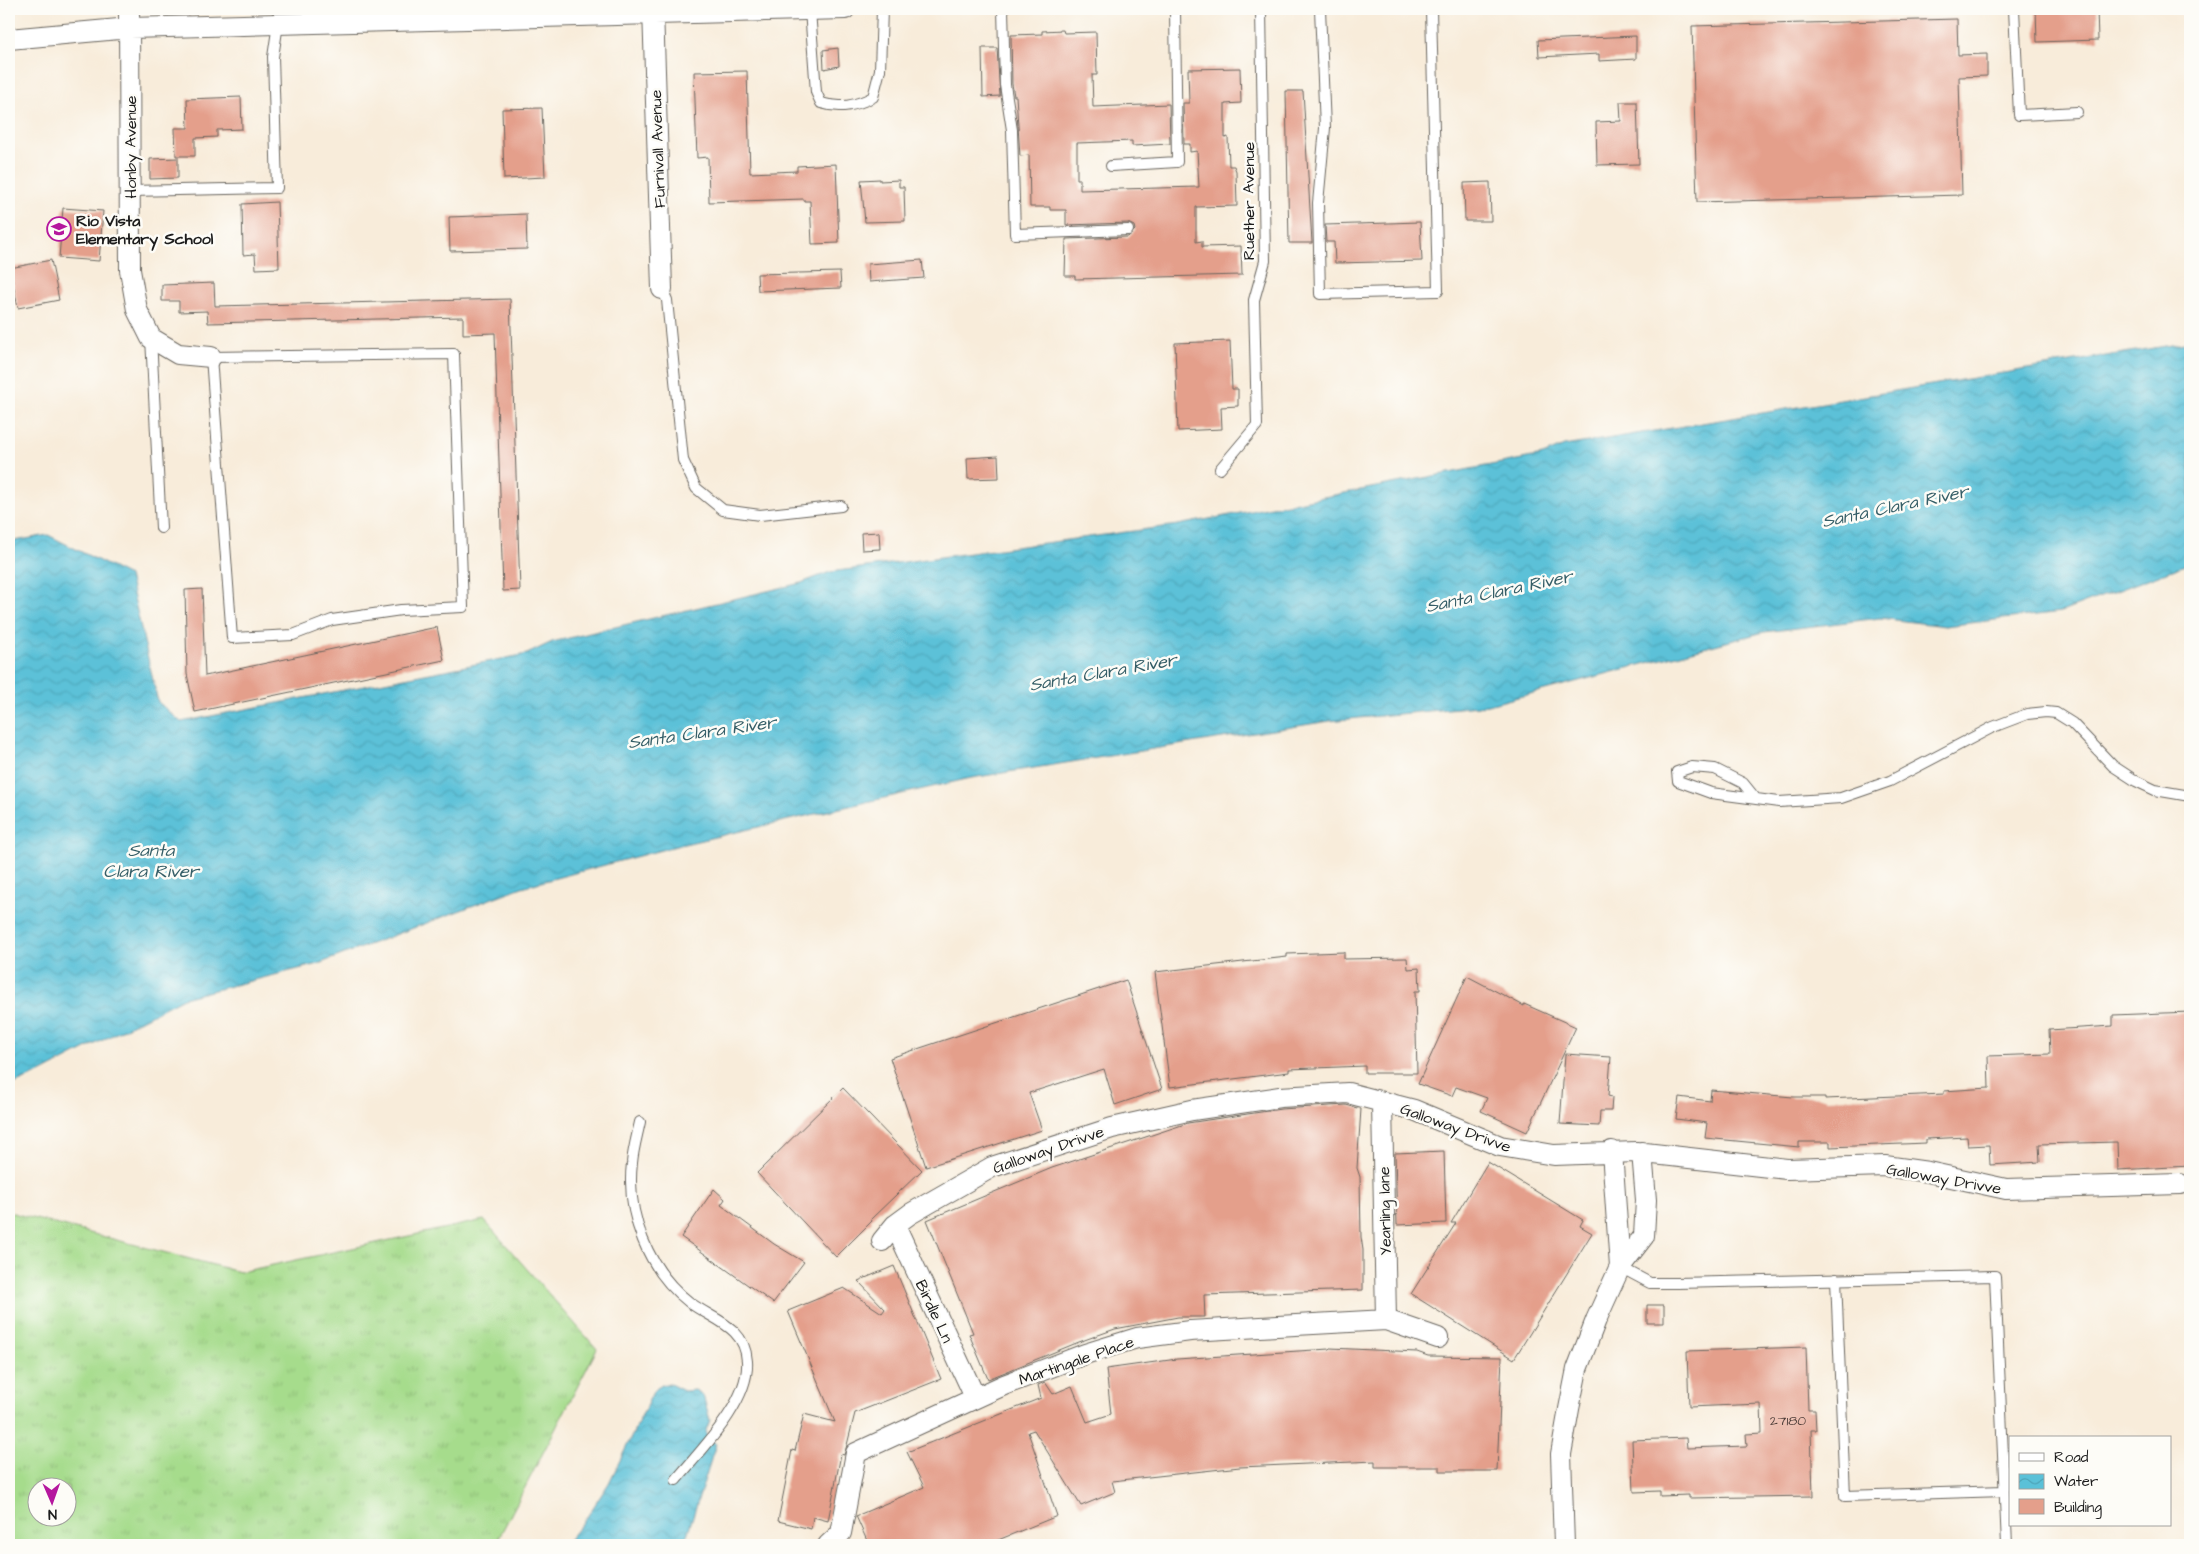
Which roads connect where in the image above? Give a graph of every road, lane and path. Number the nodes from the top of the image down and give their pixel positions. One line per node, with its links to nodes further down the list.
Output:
1 (845, 9): 9 (street)
2 (882, 9): 9 (lane)
3 (1003, 9): 17 (lane)
4 (1175, 9): 15 (lane)
5 (1261, 9): 21 (lane, Ruether Avenue)
6 (1320, 9): 7 (lane)
7 (1431, 9)
8 (2014, 9): 14 (lane)
9 (810, 10): 10 (street)
10 (653, 12): 12 (street); 18 (street, Furnivall Avenue)
11 (129, 18): 12 (street); 13 (street); 16 (street, Honby Avenue)
12 (278, 24): 16 (lane)
13 (9, 39)
14 (2077, 112)
15 (1111, 166)
16 (130, 190): 19 (street, Honby Avenue)
17 (1128, 230)
18 (662, 289): 22 (lane)
19 (151, 338): 20 (street); 23 (lane)
20 (211, 357): 20 (lane)
21 (1220, 469)
22 (841, 506)
23 (161, 528)
24 (2190, 796): 25 (lane)
25 (1756, 799): 25 (lane)
26 (1382, 1102): 28 (street, Galloway Drivve); 31 (street, Galloway Drivve); 35 (street, Yearling lane)
27 (640, 1122): 38 (lane)
28 (1612, 1152): 29 (street, Galloway Drivve); 33 (street)
29 (1642, 1152): 30 (street, Galloway Drivve); 33 (street)
30 (2180, 1184)
31 (895, 1225): 32 (street, Galloway Drivve); 37 (street, Birdle Ln)
32 (882, 1241)
33 (1620, 1267): 34 (lane); 41 (street)
34 (1836, 1279): 39 (lane); 39 (lane)
35 (1386, 1320): 36 (street, Martingale Place); 37 (street, Martingale Place)
36 (1438, 1338)
37 (974, 1397): 40 (street, Martingale Place)
38 (676, 1480)
39 (2004, 1491): 42 (lane)
40 (828, 1545)
41 (1564, 1545)
42 (2007, 1545)

